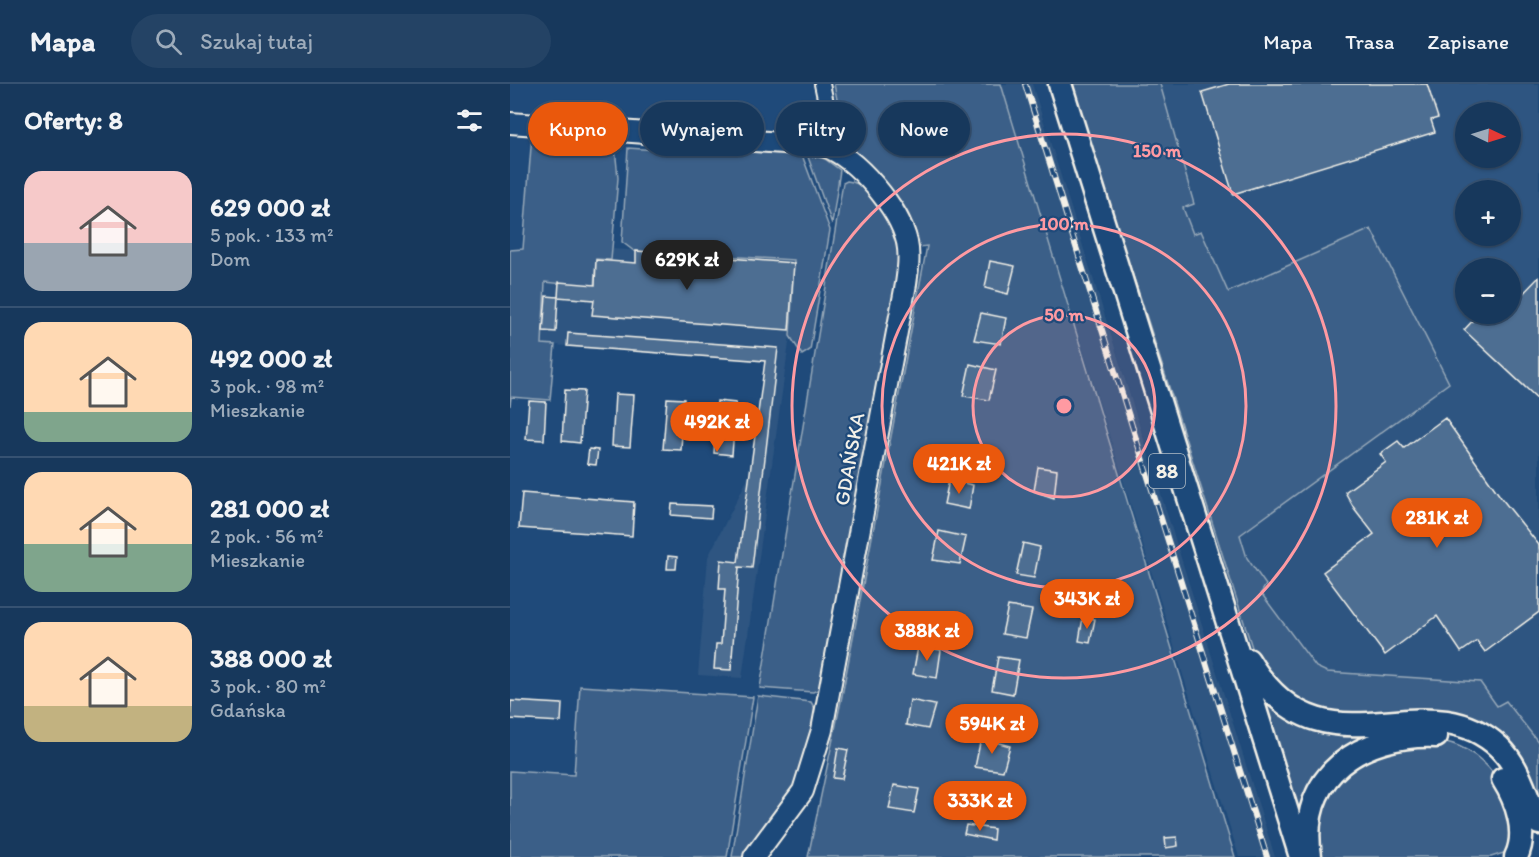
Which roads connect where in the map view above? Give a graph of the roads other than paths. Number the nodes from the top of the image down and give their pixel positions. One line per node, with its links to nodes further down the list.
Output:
1 (822, 84): 4 (street)
2 (1047, 84): 11 (main road, 88)
3 (1060, 84): 8 (main road, 88)
4 (826, 102)
5 (510, 123): 6 (street)
6 (776, 142)
7 (842, 156): 10 (street, GDAŃSKA)
8 (1228, 624): 9 (main road); 12 (main road, 88)
9 (1539, 823)
10 (754, 857)
11 (1288, 857)
12 (1302, 857)
13 (1310, 857): 14 (main road)
14 (1516, 857)

